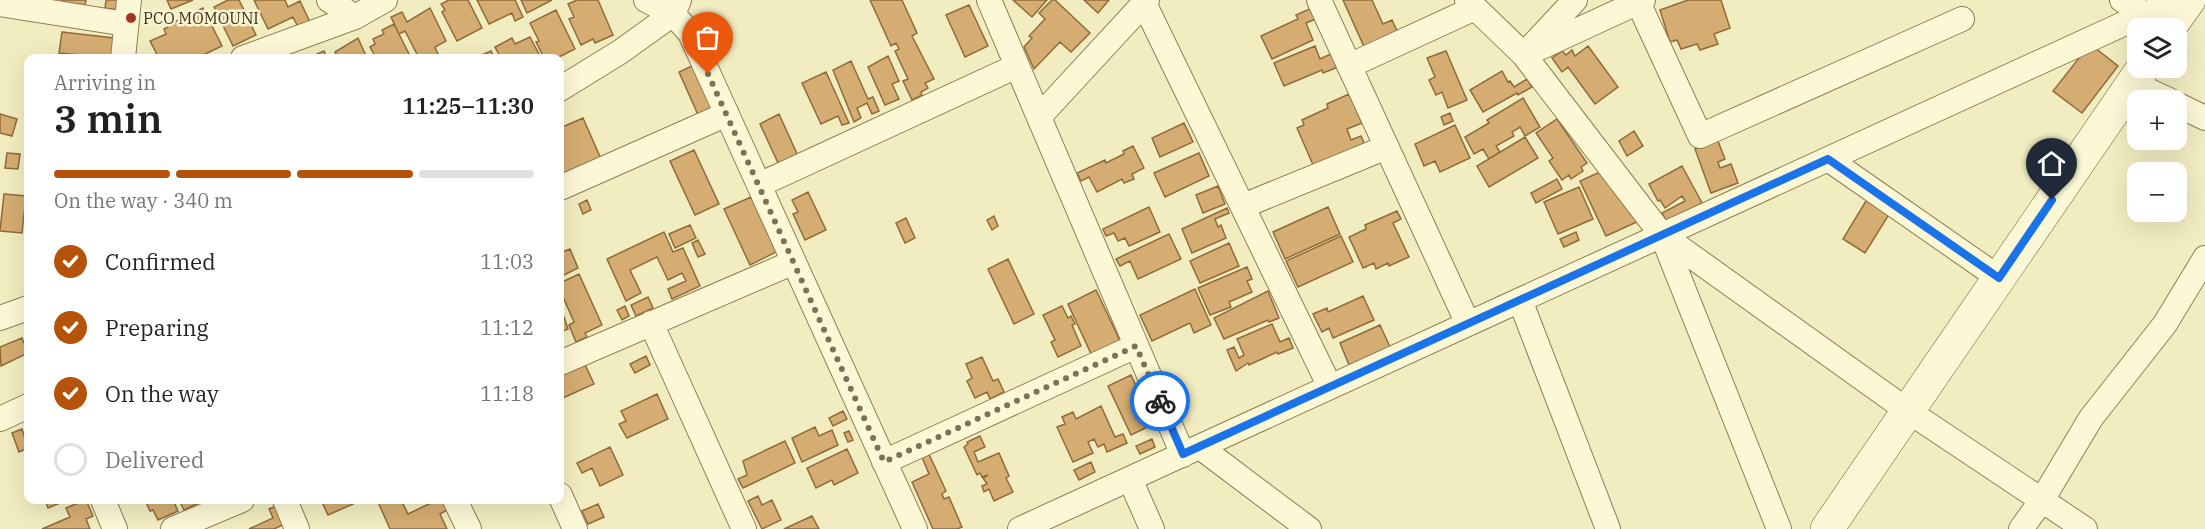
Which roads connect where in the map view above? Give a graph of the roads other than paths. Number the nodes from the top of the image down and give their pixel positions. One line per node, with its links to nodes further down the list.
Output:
1 (129, 0): 21 (street)
2 (328, 0): 16 (street)
3 (385, 0): 16 (street)
4 (646, 0): 15 (street)
5 (989, 0): 26 (street)
6 (1319, 0): 27 (street)
7 (1575, 0): 25 (street)
8 (2122, 0): 17 (street)
9 (2182, 0): 18 (street)
10 (2188, 0): 19 (street)
11 (1641, 1): 20 (street); 25 (street)
12 (1146, 2): 34 (street); 40 (street)
13 (0, 4): 21 (street)
14 (1471, 4): 25 (street); 27 (street)
15 (676, 7): 30 (street); 33 (street)
16 (354, 17): 24 (street)
17 (2152, 18)
18 (2161, 18)
19 (2161, 18)
20 (1962, 20)
21 (126, 24): 23 (street)
22 (2127, 34): 37 (street)
23 (123, 54)
24 (254, 54)
25 (1524, 55): 41 (street)
26 (1017, 66): 34 (street); 38 (street)
27 (1349, 66): 36 (street)
28 (2135, 78): 44 (street)
29 (2141, 78): 31 (street)
30 (564, 87)
31 (2156, 90)
32 (2187, 109): 35 (street)
33 (727, 114): 38 (street); 39 (street)
34 (1039, 117): 50 (street)
35 (2205, 118)
36 (1387, 147): 40 (street); 49 (street)
37 (1828, 159): 41 (street); 44 (street)
38 (759, 185): 43 (street)
39 (564, 186)
40 (1243, 206): 52 (street)
41 (1662, 235): 45 (street); 54 (street); 76 (street)
42 (2205, 258): 59 (street)
43 (794, 262): 48 (street); 57 (street)
44 (1999, 278): 54 (street)
45 (1520, 300): 49 (street); 75 (street)
46 (24, 310): 47 (street)
47 (0, 318)
48 (651, 323): 51 (street); 70 (street)
49 (1468, 324): 52 (street)
50 (1136, 346): 56 (street); 57 (street)
51 (564, 361)
52 (1330, 387): 56 (street)
53 (24, 408): 55 (street)
54 (1908, 411): 59 (street); 77 (street)
55 (0, 418)
56 (1191, 451): 58 (street); 74 (street)
57 (884, 462): 71 (street)
58 (1130, 479): 72 (street); 73 (street)
59 (2042, 500): 78 (street); 79 (street)
60 (105, 504): 65 (street)
61 (232, 504): 66 (street)
62 (287, 504): 67 (street)
63 (457, 504): 68 (street)
64 (564, 504): 69 (street)
65 (115, 529)
66 (173, 529)
67 (297, 529)
68 (469, 529)
69 (575, 529)
70 (744, 529)
71 (915, 529)
72 (1020, 529)
73 (1152, 529)
74 (1309, 529)
75 (1608, 529)
76 (1779, 529)
77 (1827, 529)
78 (2021, 529)
79 (2085, 529)

